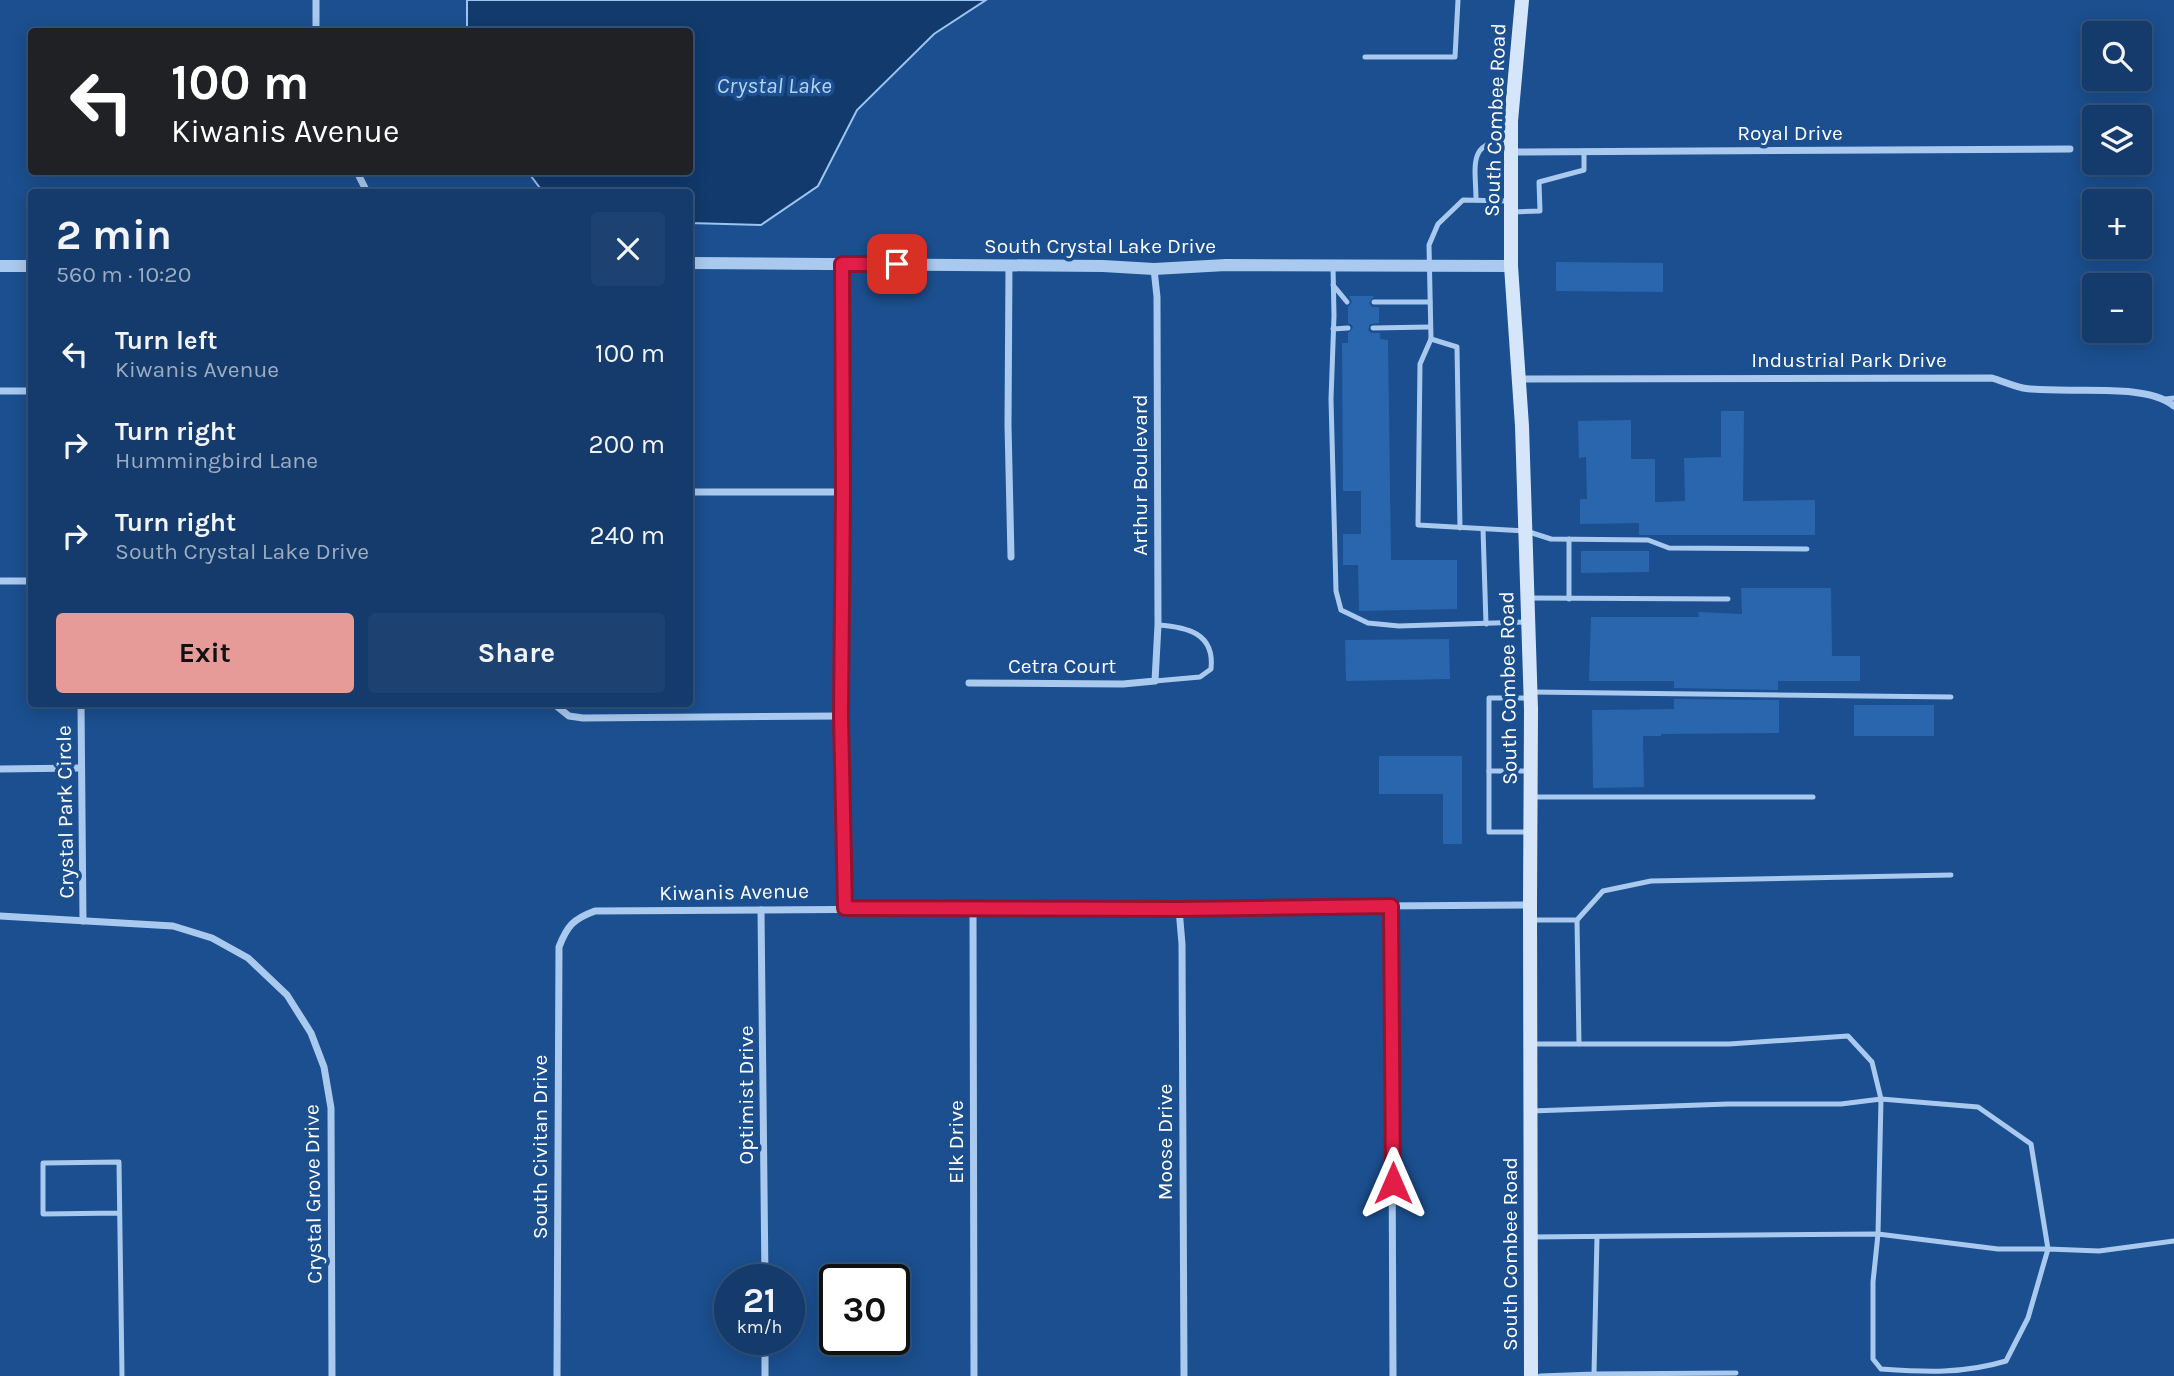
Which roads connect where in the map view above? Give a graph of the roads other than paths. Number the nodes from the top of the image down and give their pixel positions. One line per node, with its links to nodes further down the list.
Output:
1 (316, 0): 4 (street)
2 (1458, 0): 5 (lane)
3 (1522, 0): 6 (main road, South Combee Road)
4 (316, 28)
5 (1365, 57)
6 (1511, 145): 8 (street, Royal Drive); 9 (lane); 10 (main road, South Combee Road)
7 (2070, 149): 8 (street, Royal Drive)
8 (1584, 151): 10 (lane)
9 (1476, 200): 10 (lane); 15 (lane)
10 (1511, 206): 18 (main road, South Combee Road)
11 (693, 263): 12 (street, South Crystal Lake Drive)
12 (842, 264): 13 (street, South Crystal Lake Drive); 35 (street)
13 (1009, 265): 19 (street, South Crystal Lake Drive); 41 (street)
14 (1333, 265): 15 (street, South Crystal Lake Drive); 19 (street, South Crystal Lake Drive); 20 (lane)
15 (1429, 265): 18 (street, South Crystal Lake Drive); 23 (lane)
16 (0, 266): 17 (street)
17 (28, 266)
18 (1511, 266): 29 (main road, South Combee Road)
19 (1154, 269): 49 (street, Arthur Boulevard)
20 (1333, 285): 21 (lane); 25 (lane)
21 (1347, 302)
22 (1374, 302): 23 (lane)
23 (1430, 302): 24 (lane)
24 (1430, 327): 27 (lane); 28 (lane)
25 (1333, 328): 26 (lane); 48 (lane)
26 (1348, 328)
27 (1373, 328)
28 (1431, 339): 36 (lane); 36 (lane)
29 (1520, 379): 32 (street, Industrial Park Drive); 38 (main road, South Combee Road)
30 (0, 391): 31 (street)
31 (28, 391)
32 (2170, 398): 33 (street, Industrial Park Drive)
33 (2174, 406)
34 (693, 492): 35 (street)
35 (843, 492): 56 (street)
36 (1460, 528): 37 (lane)
37 (1483, 529): 38 (lane); 48 (lane)
38 (1526, 531): 39 (lane); 44 (main road, South Combee Road)
39 (1569, 539): 40 (lane); 45 (lane)
40 (1807, 549)
41 (1011, 557)
42 (0, 581): 43 (street)
43 (28, 581)
44 (1528, 598): 45 (lane); 47 (main road, South Combee Road)
45 (1569, 599): 46 (lane)
46 (1728, 599)
47 (1529, 622): 48 (lane); 52 (main road, South Combee Road)
48 (1486, 624)
49 (1158, 625): 50 (street, Arthur Boulevard); 50 (lane)
50 (1155, 681): 51 (street, Cetra Court)
51 (969, 683)
52 (1531, 695): 53 (lane); 59 (lane); 60 (main road, South Combee Road)
53 (1951, 696)
54 (81, 707): 57 (street, Crystal Park Circle)
55 (557, 707): 56 (street)
56 (841, 716): 66 (street)
57 (80, 768): 58 (street); 73 (street, Crystal Park Circle)
58 (0, 769)
59 (1489, 771): 60 (lane); 63 (lane)
60 (1531, 771): 61 (main road, South Combee Road)
61 (1530, 797): 62 (lane); 63 (main road, South Combee Road)
62 (1813, 797)
63 (1530, 832): 70 (main road, South Combee Road)
64 (1951, 874): 72 (lane)
65 (1391, 906): 68 (street, Kiwanis Avenue); 70 (street, Kiwanis Avenue); 95 (street)
66 (845, 908): 67 (street, Kiwanis Avenue); 69 (street, Kiwanis Avenue)
67 (973, 909): 68 (street, Kiwanis Avenue); 93 (street, Elk Drive)
68 (1179, 909): 94 (street, Moose Drive)
69 (761, 910): 74 (street, Kiwanis Avenue); 85 (street, Optimist Drive)
70 (1530, 912): 72 (lane); 75 (main road, South Combee Road)
71 (0, 916): 73 (street, Crystal Grove Drive)
72 (1577, 920): 76 (lane)
73 (83, 921): 90 (street, Crystal Grove Drive)
74 (573, 922): 91 (street, South Civitan Drive)
75 (1531, 1044): 76 (lane); 78 (main road, South Combee Road)
76 (1579, 1044): 77 (lane)
77 (1881, 1099): 78 (lane); 80 (lane); 84 (lane)
78 (1531, 1111): 81 (main road, South Combee Road)
79 (119, 1213): 79 (lane); 89 (lane)
80 (1878, 1234): 82 (lane); 84 (lane); 84 (lane)
81 (1531, 1237): 82 (lane); 96 (main road, South Combee Road)
82 (1597, 1237): 88 (lane)
83 (2174, 1241): 84 (lane)
84 (2048, 1249)
85 (765, 1264)
86 (765, 1355): 92 (street)
87 (1736, 1373): 88 (lane)
88 (1594, 1374): 97 (lane)
89 (122, 1376)
90 (332, 1376)
91 (557, 1376)
92 (765, 1376)
93 (974, 1376)
94 (1184, 1376)
95 (1394, 1376)
96 (1531, 1376)
97 (1540, 1376)

